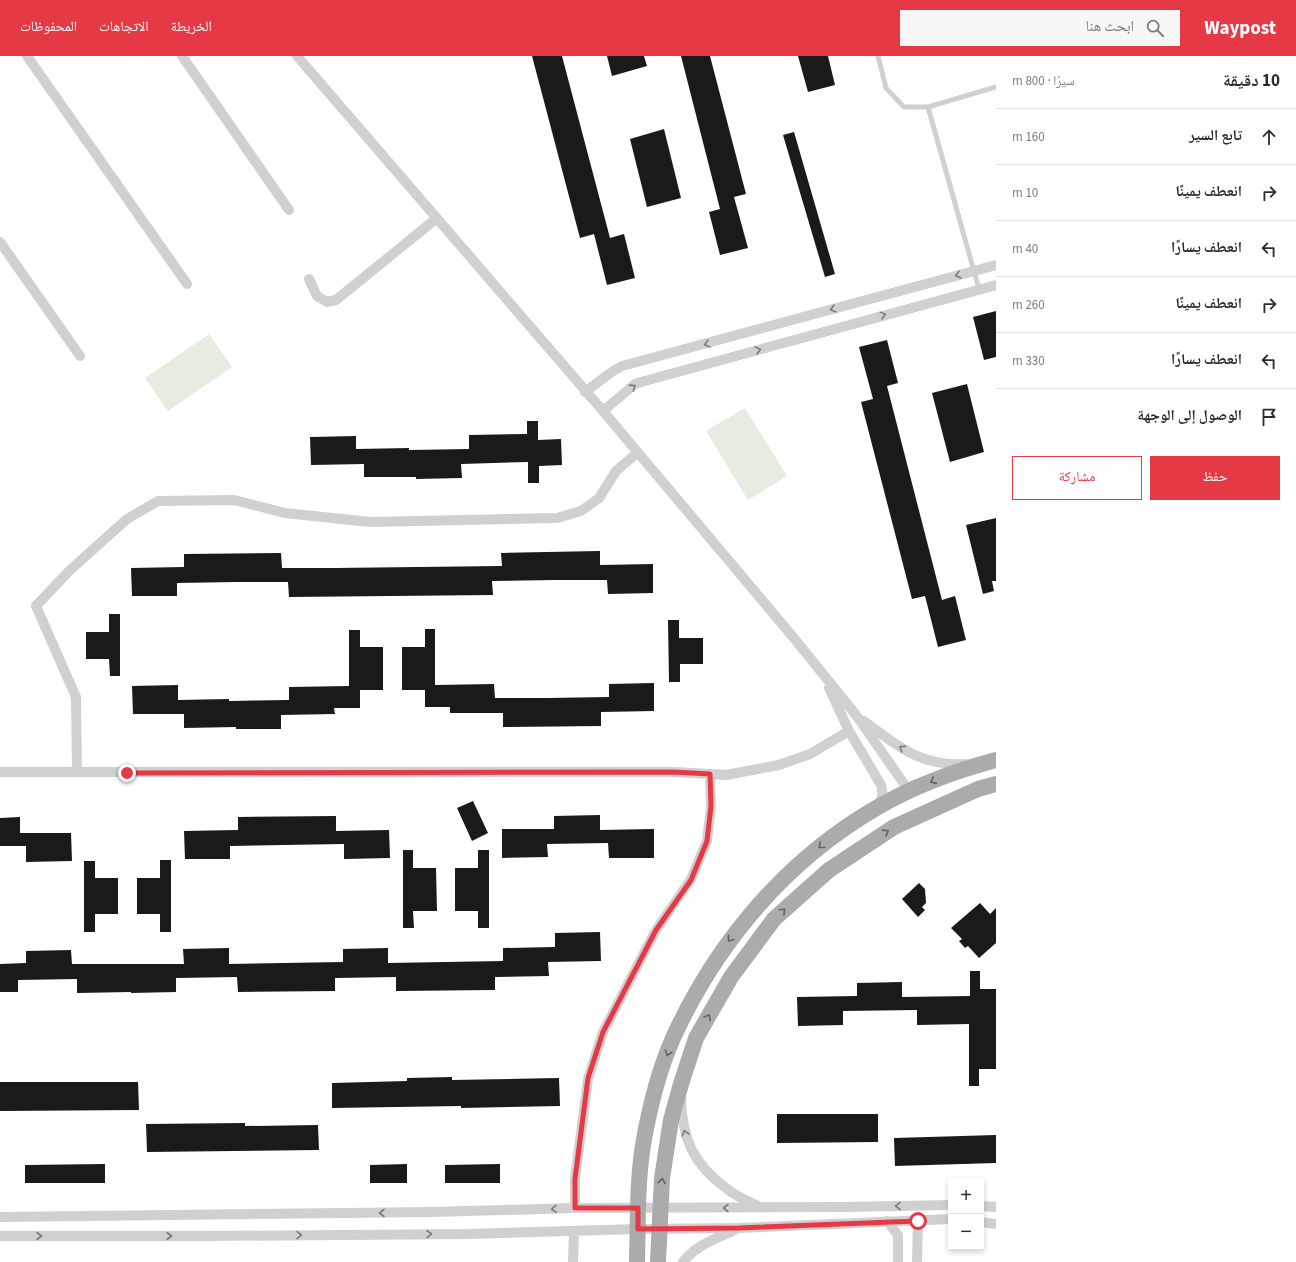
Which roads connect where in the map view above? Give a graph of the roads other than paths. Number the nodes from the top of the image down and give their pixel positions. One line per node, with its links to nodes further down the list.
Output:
1 (27, 56): 13 (street)
2 (182, 56): 7 (street)
3 (297, 56): 8 (street)
4 (878, 56): 6 (lane)
5 (996, 87): 6 (lane)
6 (928, 107): 11 (lane)
7 (289, 210)
8 (438, 218): 12 (street); 17 (street)
9 (0, 242): 16 (street)
10 (996, 265): 11 (street)
11 (974, 271): 15 (lane); 17 (street, one-way to 17)
12 (309, 279)
13 (187, 284)
14 (996, 285): 15 (street)
15 (979, 289): 18 (street, one-way to 15)
16 (80, 356)
17 (585, 392): 18 (street)
18 (603, 411): 19 (street)
19 (637, 453): 20 (street); 25 (street)
20 (822, 674): 21 (street); 22 (street)
21 (856, 715): 23 (street, one-way to 21); 28 (street)
22 (849, 732): 26 (street); 29 (street)
23 (995, 760): 28 (main road, one-way to 28)
24 (0, 772): 25 (street)
25 (77, 772): 26 (street)
26 (710, 774): 35 (street)
27 (996, 784): 30 (main road, one-way to 27)
28 (909, 792): 29 (main road)
29 (878, 807): 36 (main road, one-way to 36)
30 (681, 1084): 33 (street, one-way to 30); 37 (main road, one-way to 30)
31 (948, 1205): 33 (street, one-way to 33)
32 (984, 1206): 34 (street)
33 (760, 1207): 37 (street, one-way to 37)
34 (996, 1207)
35 (575, 1208): 36 (street); 38 (street, one-way to 38)
36 (638, 1208): 37 (street); 46 (main road)
37 (660, 1208): 44 (main road)
38 (0, 1217)
39 (948, 1219): 41 (street)
40 (887, 1221): 41 (street); 45 (street); 53 (street)
41 (918, 1221): 54 (street)
42 (984, 1222): 43 (street)
43 (996, 1224)
44 (659, 1228): 45 (street); 46 (street); 51 (main road)
45 (739, 1228): 52 (street)
46 (638, 1229): 47 (street); 50 (main road)
47 (574, 1231): 48 (street, one-way to 47); 49 (street)
48 (0, 1236)
49 (573, 1262)
50 (637, 1262)
51 (658, 1262)
52 (683, 1262)
53 (898, 1262)
54 (917, 1262)

